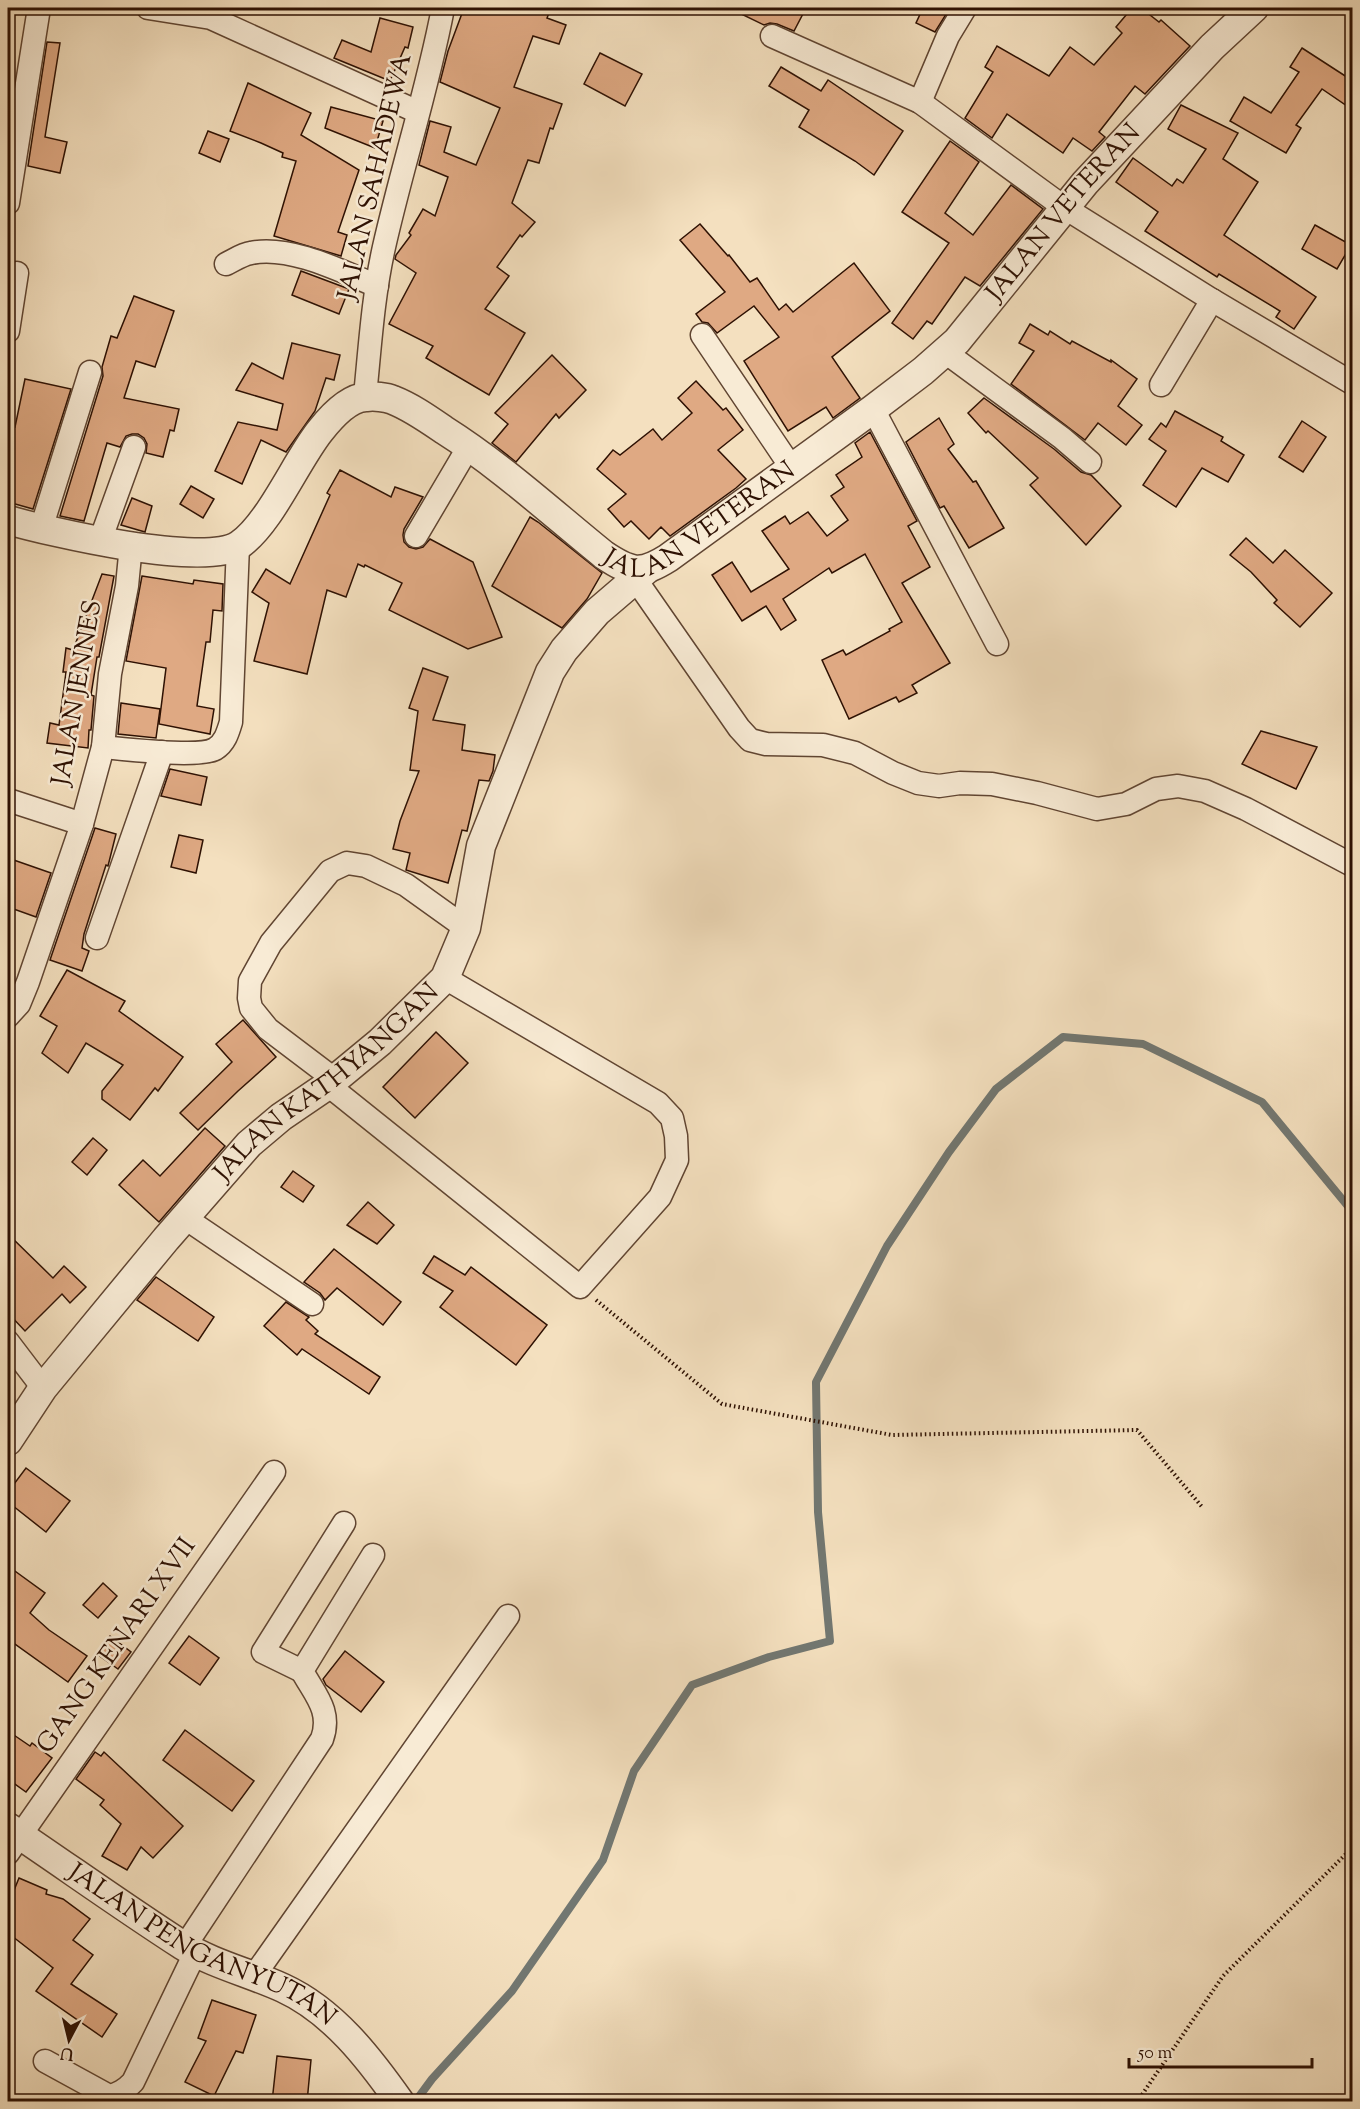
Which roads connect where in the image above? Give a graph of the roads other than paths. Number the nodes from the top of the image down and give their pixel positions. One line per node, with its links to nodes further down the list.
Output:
1 (39, 8): 9 (street)
2 (148, 8): 8 (street)
3 (443, 8): 8 (street, JALAN SAHADEWA)
4 (965, 8): 7 (street)
5 (1254, 8): 10 (street, JALAN VETERAN)
6 (772, 36): 7 (street)
7 (921, 102): 10 (street)
8 (418, 112): 13 (street, JALAN SAHADEWA)
9 (8, 203)
10 (1065, 208): 14 (street); 17 (street, JALAN VETERAN)
11 (226, 264): 13 (street)
12 (17, 273): 15 (street)
13 (377, 286): 21 (street, JALAN SAHADEWA)
14 (1212, 300): 19 (street); 20 (street)
15 (8, 331)
16 (702, 335): 26 (street)
17 (945, 352): 22 (street, JALAN VETERAN); 25 (street)
18 (90, 372): 28 (street)
19 (1353, 383)
20 (1161, 385)
21 (365, 396): 23 (street, JALAN VETERAN); 32 (street)
22 (873, 409): 26 (street, JALAN VETERAN); 34 (street)
23 (469, 446): 29 (street); 33 (street, JALAN VETERAN)
24 (134, 447): 30 (street)
25 (1090, 462)
26 (791, 467): 33 (street, JALAN VETERAN)
27 (8, 520): 28 (street)
28 (41, 529): 30 (street)
29 (416, 536)
30 (100, 541): 31 (street)
31 (131, 545): 32 (street); 35 (street, JALAN JENNES)
32 (238, 545): 36 (street)
33 (641, 575): 39 (street); 40 (street, JALAN KATHYANGAN)
34 (997, 644)
35 (103, 747): 36 (street); 38 (street, JALAN JENNES)
36 (162, 752): 41 (street)
37 (8, 800): 38 (street)
38 (82, 824): 43 (street, JALAN JENNES)
39 (1353, 865)
40 (466, 928): 42 (street, JALAN KATHYANGAN); 44 (street)
41 (97, 938)
42 (445, 978): 44 (street, JALAN KATHYANGAN); 44 (street)
43 (11, 1006)
44 (331, 1082): 45 (street, JALAN KATHYANGAN)
45 (185, 1218): 46 (street); 48 (street, JALAN KATHYANGAN)
46 (312, 1304)
47 (8, 1342): 48 (street)
48 (43, 1388): 49 (street, JALAN KATHYANGAN)
49 (8, 1441)
50 (274, 1472): 55 (street, GANG KENARI XVII)
51 (344, 1523): 54 (street)
52 (373, 1555): 54 (street)
53 (508, 1616): 57 (street)
54 (302, 1671): 56 (street)
55 (12, 1838): 56 (street, JALAN PENGANYUTAN)
56 (190, 1949): 57 (street, JALAN PENGANYUTAN); 58 (street)
57 (254, 1976): 59 (street, JALAN PENGANYUTAN)
58 (45, 2061)
59 (392, 2090)

